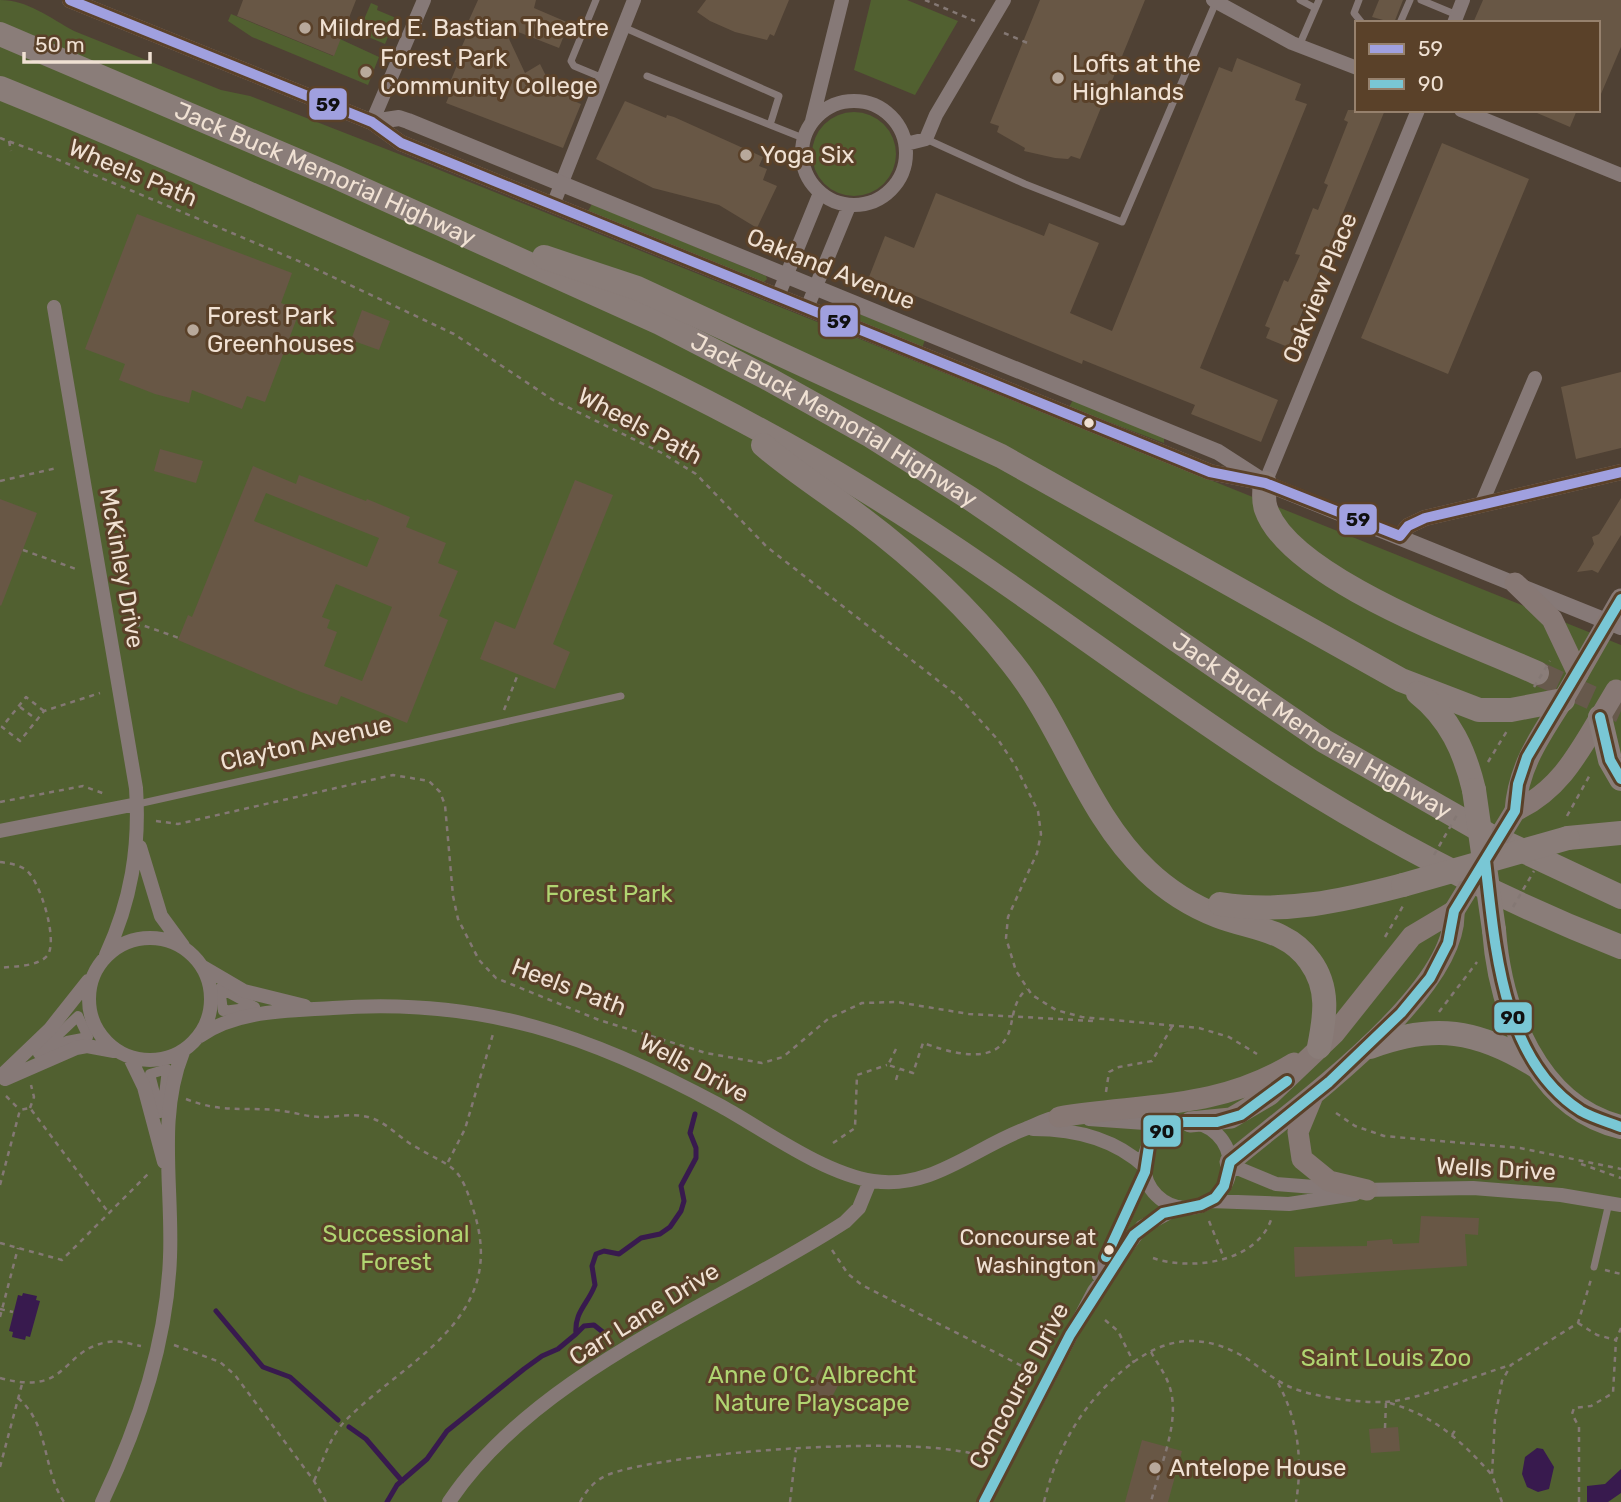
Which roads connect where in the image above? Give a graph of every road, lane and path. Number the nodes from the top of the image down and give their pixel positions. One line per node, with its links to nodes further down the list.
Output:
1 (70, 0): 27 (street, Oakland Avenue)
2 (424, 0): 27 (street)
3 (596, 0): 23 (lane)
4 (634, 0): 18 (street)
5 (842, 0): 28 (street)
6 (1004, 0): 32 (street)
7 (1300, 0): 14 (lane)
8 (1319, 0): 14 (lane)
9 (1359, 0): 16 (lane)
10 (1410, 0): 17 (lane)
11 (1421, 0): 15 (lane)
12 (1463, 0): 15 (street)
13 (1215, 1): 20 (street); 32 (lane)
14 (1315, 8): 20 (lane)
15 (1455, 19)
16 (1360, 21)
17 (1401, 21)
18 (623, 27): 23 (street); 29 (lane)
19 (0, 34): 41 (highway, Jack Buck Memorial Highway)
20 (1299, 46): 21 (street)
21 (1355, 67)
22 (647, 76): 29 (lane)
23 (603, 78): 37 (street)
24 (0, 88): 48 (highway, Jack Buck Memorial Highway)
25 (1417, 112): 52 (street, Oakview Place)
26 (1466, 112): 36 (street)
27 (372, 122): 37 (street, Oakland Avenue); 39 (street, Oakland Avenue)
28 (812, 122): 31 (street); 34 (street)
29 (770, 125): 31 (lane)
30 (0, 138): 33 (path, Wheels Path)
31 (803, 138): 38 (street)
32 (926, 139): 34 (street)
33 (9, 141): 35 (path); 104 (path, Wheels Path)
34 (906, 144): 40 (street)
35 (10, 150)
36 (1621, 176)
37 (562, 183): 39 (street); 42 (street, Oakland Avenue)
38 (820, 193): 40 (street); 42 (street)
39 (553, 205): 44 (street, Oakland Avenue)
40 (849, 206): 43 (street)
41 (470, 237): 65 (highway); 94 (highway, Jack Buck Memorial Highway)
42 (786, 275): 43 (street, Oakland Avenue); 44 (street)
43 (816, 287): 46 (street); 52 (street, Oakland Avenue)
44 (778, 296): 46 (street, Oakland Avenue)
45 (54, 307): 81 (street, McKinley Drive)
46 (807, 308): 52 (street, Oakland Avenue)
47 (1535, 378): 53 (street)
48 (732, 415): 93 (highway); 97 (highway, Jack Buck Memorial Highway)
49 (57, 468): 51 (path)
50 (1621, 472): 53 (street)
51 (0, 482)
52 (1265, 482): 54 (street, Oakland Avenue); 62 (highway)
53 (1481, 505): 54 (street)
54 (1400, 536): 57 (street, Oakland Avenue)
55 (23, 550): 56 (path)
56 (76, 569)
57 (1515, 583): 59 (street, Oakland Avenue); 64 (main road)
58 (1621, 599): 59 (main road)
59 (1614, 624): 64 (main road)
60 (142, 625): 61 (path)
61 (179, 638)
62 (1540, 673)
63 (518, 674): 74 (path)
64 (1578, 674): 69 (main road, bridge)
65 (1401, 680): 69 (highway); 90 (highway, bridge)
66 (1618, 686): 72 (main road, bridge)
67 (100, 693): 71 (path)
68 (621, 696): 74 (lane, Clayton Avenue)
69 (1563, 700): 83 (main road)
70 (19, 706): 71 (path); 73 (path); 73 (path)
71 (44, 711): 73 (path)
72 (1601, 717): 78 (highway); 83 (main road)
73 (37, 720)
74 (498, 723): 81 (lane, Clayton Avenue)
75 (1511, 724): 76 (path)
76 (1487, 764)
77 (1591, 773): 85 (path)
78 (1621, 779)
79 (103, 792): 80 (path)
80 (0, 802)
81 (137, 804): 86 (street, Clayton Avenue); 88 (street, McKinley Drive)
82 (1460, 810): 89 (path, bridge)
83 (1515, 811): 90 (main road, bridge)
84 (156, 821): 106 (path, Heels Path)
85 (1566, 830): 87 (highway); 90 (highway, bridge)
86 (0, 831)
87 (1621, 833)
88 (138, 839): 98 (street, McKinley Drive); 99 (street, McKinley Drive)
89 (1434, 855)
90 (1485, 860): 93 (highway, bridge); 95 (main road, bridge); 96 (highway, bridge)
91 (0, 862): 102 (path)
92 (1538, 865): 96 (path, bridge)
93 (1175, 893): 113 (highway)
94 (1621, 897)
95 (1454, 911): 113 (main road); 114 (main road)
96 (1502, 922): 120 (highway)
97 (1621, 947)
98 (186, 950): 99 (street); 101 (street)
99 (106, 955): 103 (street)
100 (1479, 959): 107 (path)
101 (202, 967): 105 (street, Wells Drive); 111 (street)
102 (0, 968)
103 (96, 968): 117 (street); 122 (street)
104 (1027, 989): 106 (path); 108 (path, Wheels Path)
105 (320, 1009): 111 (street, Wells Drive); 145 (street, Wells Drive)
106 (1012, 1017): 108 (path, Heels Path); 121 (path)
107 (1438, 1017)
108 (1100, 1020): 109 (path)
109 (1174, 1024): 118 (path); 128 (path)
110 (495, 1029): 137 (path)
111 (200, 1036): 116 (street)
112 (61, 1044): 112 (street)
113 (1320, 1047): 132 (main road); 133 (main road)
114 (1370, 1047): 120 (highway); 125 (main road)
115 (895, 1049): 119 (path)
116 (183, 1052): 117 (street); 144 (street)
117 (123, 1054): 122 (street); 144 (street)
118 (1257, 1054)
119 (888, 1065): 121 (path); 136 (path)
120 (1536, 1066): 134 (highway)
121 (900, 1069): 123 (path)
122 (0, 1079)
123 (896, 1080)
124 (30, 1083): 129 (path)
125 (1319, 1087): 139 (main road); 147 (main road)
126 (6, 1096): 130 (path)
127 (180, 1097): 137 (path)
128 (1106, 1098)
129 (30, 1108): 130 (path); 151 (path)
130 (20, 1110): 146 (path)
131 (1336, 1113): 138 (path)
132 (1059, 1117): 133 (street, Wells Drive); 135 (street, Wells Drive)
133 (1182, 1123): 139 (street); 140 (street)
134 (1621, 1126)
135 (1028, 1128): 140 (street, Wells Drive); 145 (street, Wells Drive)
136 (833, 1143)
137 (448, 1163): 187 (path)
138 (1580, 1163): 141 (path); 143 (path)
139 (1230, 1164): 147 (street, Wells Drive); 148 (street)
140 (1145, 1169): 150 (street); 161 (street, Concourse Drive)
141 (1621, 1170)
142 (150, 1172): 151 (path)
143 (1621, 1178)
144 (169, 1180): 189 (street)
145 (870, 1181): 191 (street, Carr Lane Drive)
146 (0, 1185)
147 (1367, 1190): 148 (street, Wells Drive); 149 (street, Wells Drive)
148 (1210, 1201): 150 (street)
149 (1615, 1204): 159 (lane)
150 (1179, 1207): 161 (street, Concourse Drive)
151 (109, 1213): 155 (path)
152 (1273, 1214): 158 (path)
153 (1209, 1221): 158 (path)
154 (0, 1243): 155 (path)
155 (18, 1248): 162 (path)
156 (832, 1250): 174 (path)
157 (1153, 1258): 158 (path)
158 (1224, 1258)
159 (1594, 1268): 160 (path); 166 (path)
160 (1621, 1274)
161 (1094, 1291): 194 (street, Concourse Drive)
162 (1, 1309): 163 (path); 164 (path)
163 (13, 1312)
164 (0, 1317)
165 (1105, 1320): 172 (path)
166 (1578, 1323): 168 (path); 173 (path)
167 (1621, 1328): 168 (path)
168 (1616, 1340): 199 (path)
169 (174, 1345): 187 (path)
170 (141, 1346): 177 (path)
171 (1151, 1352): 172 (path); 176 (path); 196 (path)
172 (1134, 1363): 195 (path)
173 (1511, 1365): 179 (path); 186 (path)
174 (1030, 1370)
175 (0, 1378): 177 (path)
176 (1276, 1380): 179 (path); 197 (path)
177 (22, 1384): 178 (path)
178 (18, 1398): 185 (path); 188 (path)
179 (1386, 1402): 180 (path); 182 (path)
180 (1385, 1428)
181 (1456, 1429): 182 (path)
182 (1452, 1435): 186 (path)
183 (796, 1449): 184 (path); 192 (path); 193 (path)
184 (985, 1457)
185 (0, 1467)
186 (1492, 1475): 198 (path)
187 (314, 1481): 190 (path)
188 (64, 1502)
189 (102, 1502)
190 (326, 1502)
191 (449, 1502)
192 (580, 1502)
193 (790, 1502)
194 (984, 1502)
195 (1044, 1502)
196 (1151, 1502)
197 (1296, 1502)
198 (1502, 1502)
199 (1580, 1502)

